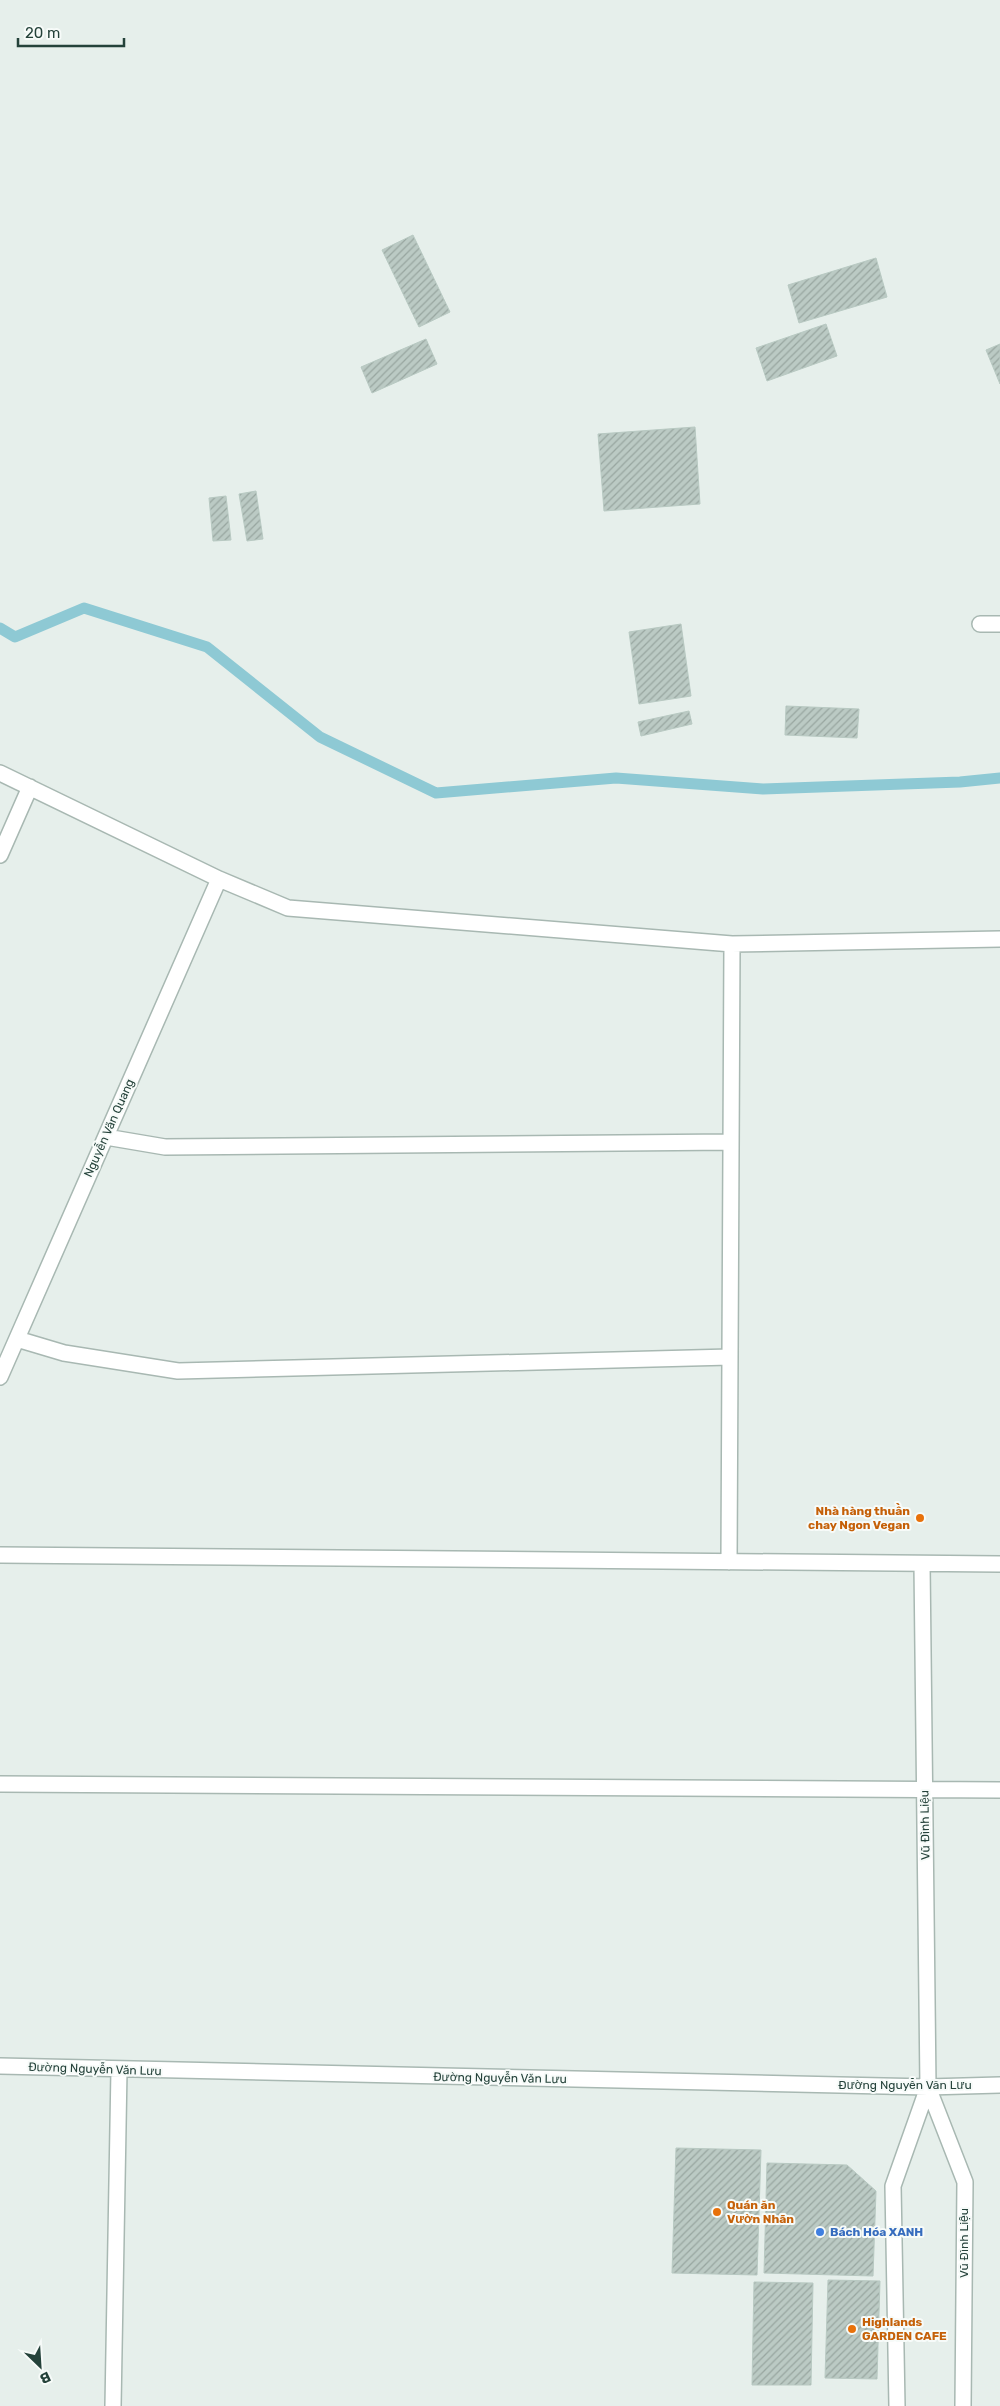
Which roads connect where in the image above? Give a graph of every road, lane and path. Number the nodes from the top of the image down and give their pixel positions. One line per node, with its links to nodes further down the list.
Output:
1 (980, 624): 2 (street)
2 (1000, 624)
3 (0, 773): 4 (street)
4 (30, 787): 5 (street); 6 (street)
5 (0, 855)
6 (219, 879): 8 (street); 9 (street, Nguyễn Văn Quang)
7 (1000, 939): 8 (street)
8 (732, 944): 10 (street)
9 (106, 1137): 10 (street); 11 (street, Nguyễn Văn Quang)
10 (731, 1142): 12 (street)
11 (17, 1339): 12 (street); 13 (street, Nguyễn Văn Quang)
12 (730, 1357): 15 (street)
13 (0, 1377)
14 (0, 1555): 15 (street)
15 (729, 1562): 16 (street)
16 (922, 1564): 17 (street); 19 (street, Vũ Đình Liệu)
17 (1000, 1564)
18 (0, 1784): 19 (street)
19 (925, 1790): 20 (street); 24 (street, Vũ Đình Liệu)
20 (1000, 1790)
21 (0, 2066): 22 (street, Đường Nguyễn Văn Lưu)
22 (119, 2070): 24 (street, Đường Nguyễn Văn Lưu); 25 (street)
23 (1000, 2085): 24 (street, Đường Nguyễn Văn Lưu)
24 (928, 2087): 26 (street, Vũ Đình Liệu); 27 (street, Vũ Đình Liệu)
25 (112, 2406)
26 (897, 2406)
27 (963, 2406)

